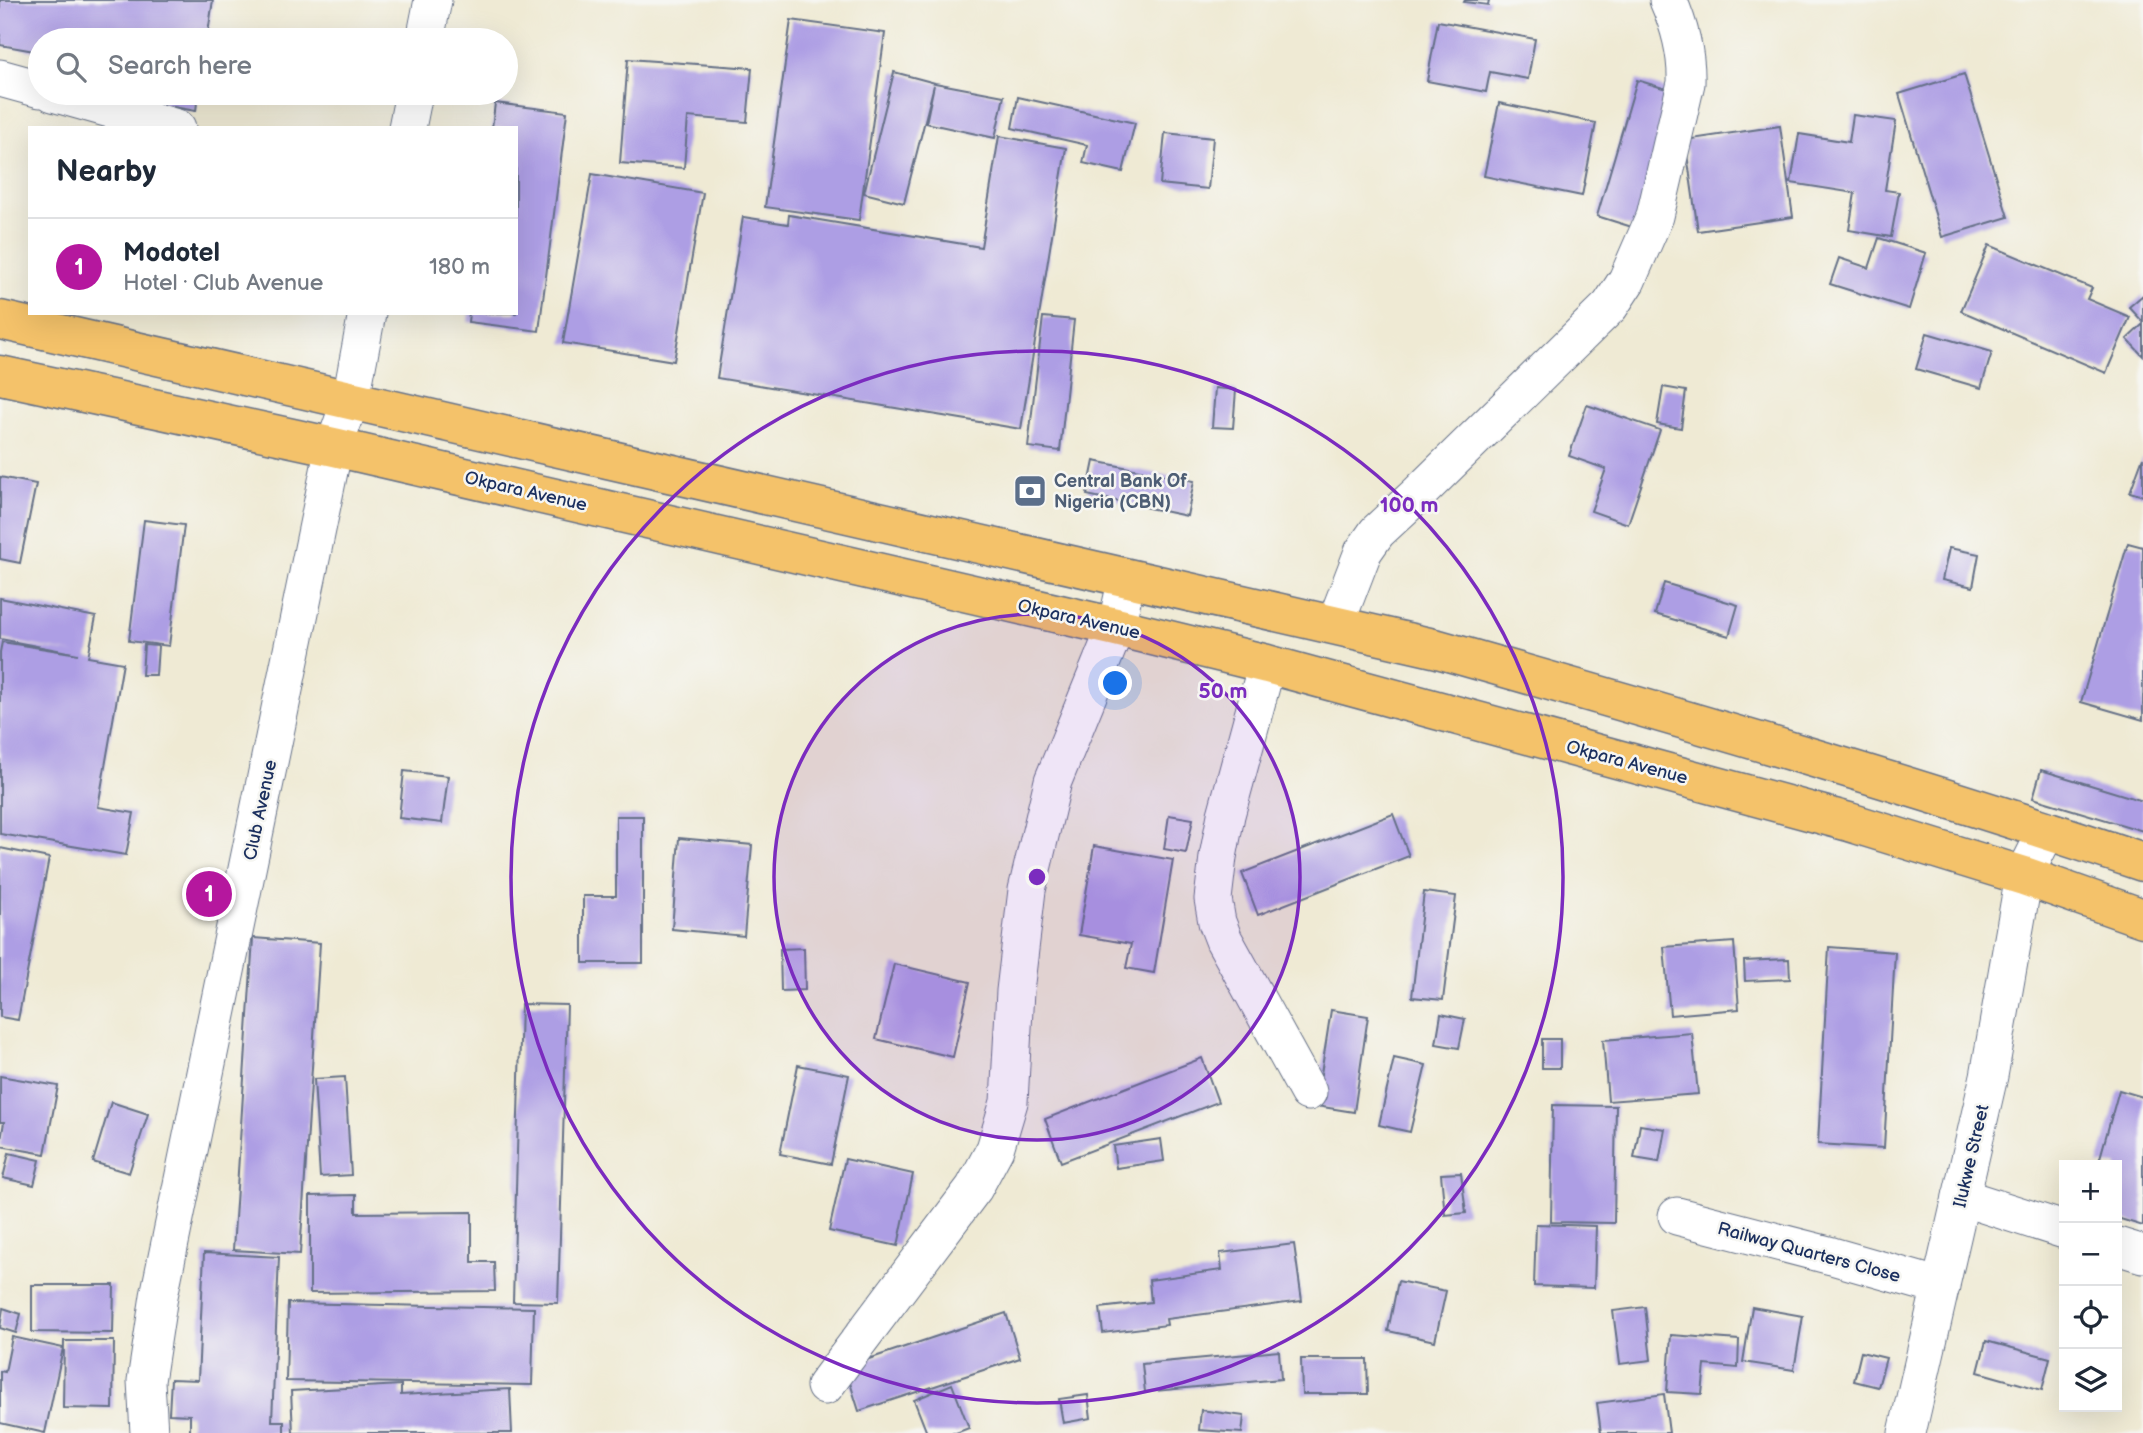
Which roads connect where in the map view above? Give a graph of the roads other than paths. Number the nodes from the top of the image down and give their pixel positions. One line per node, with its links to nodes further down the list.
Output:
1 (433, 0): 3 (street)
2 (1668, 0): 16 (street)
3 (427, 28)
4 (0, 78): 5 (street)
5 (28, 86)
6 (96, 105): 8 (street)
7 (412, 105): 9 (street)
8 (170, 126)
9 (407, 126)
10 (368, 315): 13 (street, Club Avenue)
11 (0, 320): 13 (main road)
12 (0, 376): 14 (main road, Okpara Avenue)
13 (351, 399): 14 (street, Club Avenue); 15 (main road)
14 (334, 447): 17 (main road, Okpara Avenue); 31 (street, Club Avenue)
15 (1127, 578): 16 (main road); 17 (street)
16 (1335, 625): 19 (main road)
17 (1116, 627): 18 (main road, Okpara Avenue); 30 (street)
18 (1267, 664): 21 (main road, Okpara Avenue); 23 (street)
19 (2047, 830): 20 (main road); 21 (street, Ilukwe Street)
20 (2143, 862)
21 (2024, 876): 22 (main road, Okpara Avenue); 24 (street, Ilukwe Street)
22 (2143, 918)
23 (1308, 1092)
24 (1961, 1198): 26 (street); 29 (street, Ilukwe Street)
25 (1676, 1216): 29 (street, Railway Quarters Close)
26 (2059, 1228)
27 (2122, 1248): 28 (street)
28 (2143, 1254)
29 (1941, 1287): 32 (street, Ilukwe Street)
30 (825, 1386)
31 (149, 1433)
32 (1907, 1433)

